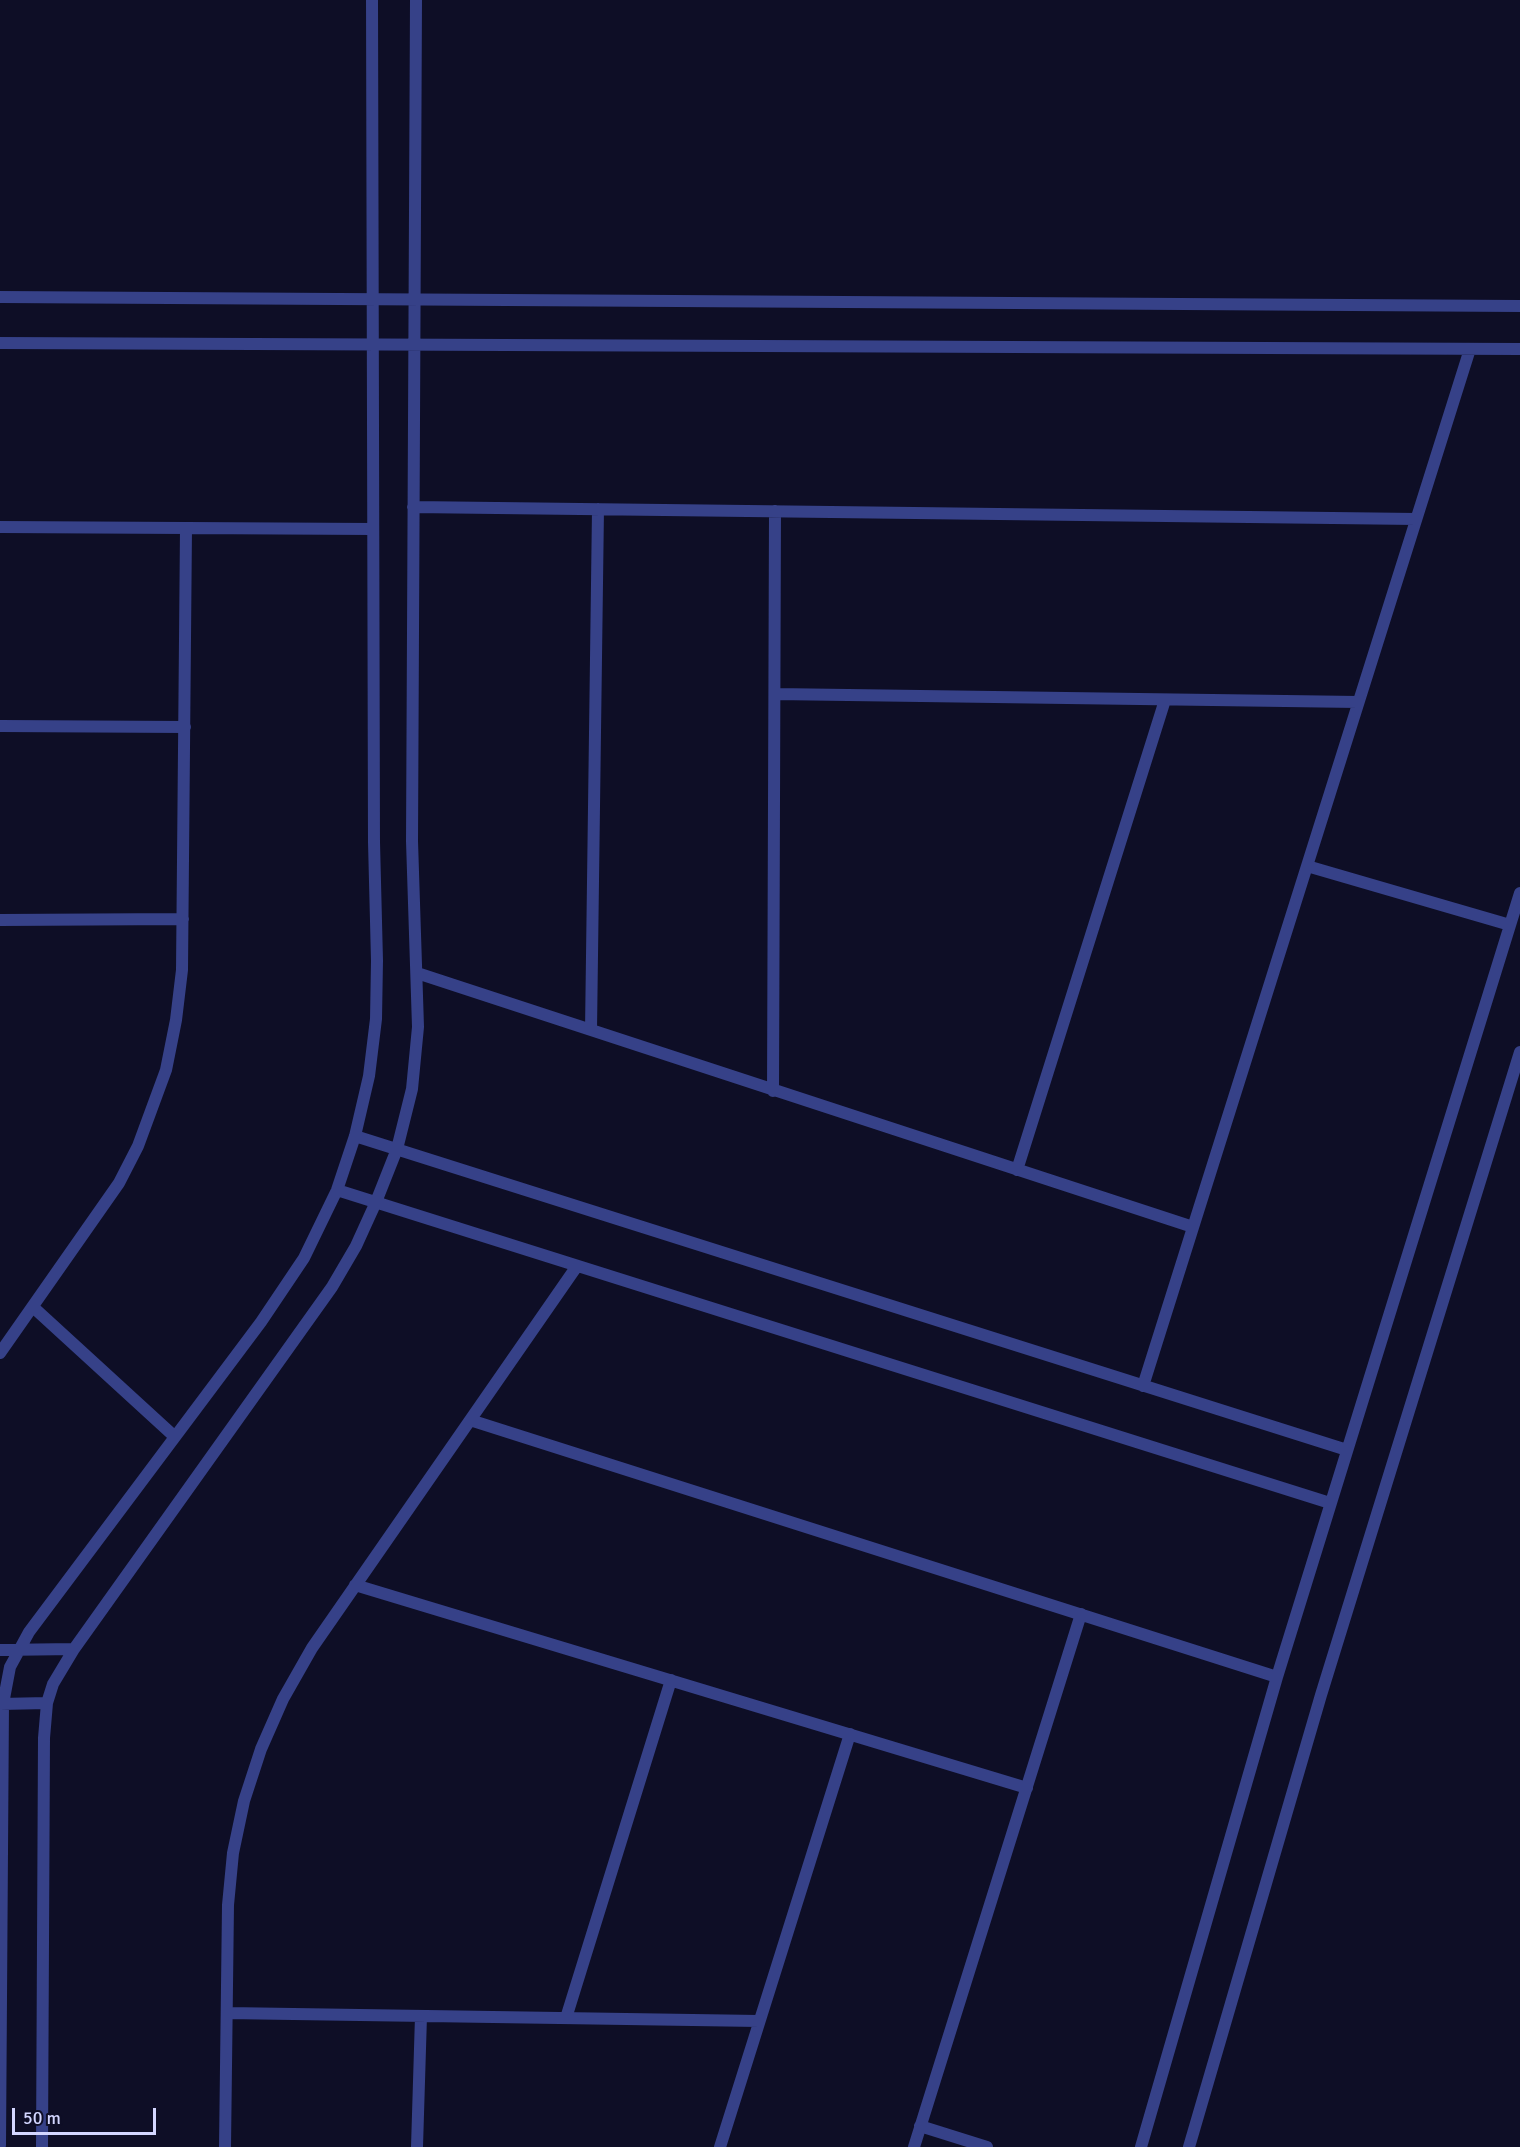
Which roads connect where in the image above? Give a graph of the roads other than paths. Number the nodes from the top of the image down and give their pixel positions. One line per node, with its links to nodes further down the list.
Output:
1 (372, 0): 4 (street)
2 (416, 0): 5 (street)
3 (0, 297): 4 (street)
4 (373, 299): 5 (street); 8 (street)
5 (414, 299): 6 (street); 9 (street)
6 (1520, 306)
7 (0, 343): 8 (street)
8 (373, 344): 9 (street); 18 (street)
9 (414, 344): 10 (street); 12 (street)
10 (1470, 348): 11 (street); 15 (street)
11 (1520, 349)
12 (414, 507): 13 (street); 29 (street)
13 (598, 509): 14 (street); 30 (street)
14 (775, 511): 15 (street); 19 (street)
15 (1416, 519): 21 (street)
16 (0, 527): 17 (street)
17 (186, 528): 18 (street); 23 (street)
18 (373, 529): 33 (street)
19 (775, 694): 20 (street); 32 (street)
20 (1165, 700): 21 (street); 35 (street)
21 (1358, 702): 24 (street)
22 (0, 726): 23 (street)
23 (185, 727): 26 (street)
24 (1307, 867): 28 (street); 38 (street)
25 (1520, 893): 28 (street)
26 (183, 919): 27 (street); 40 (street)
27 (0, 920)
28 (1510, 925): 45 (street)
29 (417, 974): 30 (street); 34 (street)
30 (591, 1030): 32 (street)
31 (1520, 1052): 71 (street)
32 (773, 1090): 35 (street)
33 (355, 1136): 34 (street); 36 (street)
34 (397, 1149): 37 (street); 42 (street)
35 (1017, 1170): 38 (street)
36 (338, 1190): 37 (street); 44 (street)
37 (376, 1202): 39 (street); 49 (street)
38 (1193, 1227): 42 (street)
39 (577, 1266): 43 (street); 46 (street)
40 (33, 1307): 41 (street); 44 (street)
41 (0, 1353)
42 (1143, 1386): 45 (street)
43 (470, 1420): 47 (street); 48 (street)
44 (175, 1437): 51 (street)
45 (1347, 1450): 46 (street)
46 (1330, 1503): 52 (street)
47 (355, 1585): 53 (street); 58 (street)
48 (1081, 1614): 52 (street); 57 (street)
49 (74, 1649): 51 (street); 54 (street)
50 (0, 1650): 51 (street)
51 (18, 1650): 55 (street)
52 (1277, 1677): 70 (street)
53 (671, 1680): 56 (street); 60 (street)
54 (47, 1703): 55 (street); 64 (street)
55 (2, 1704): 63 (street)
56 (850, 1734): 57 (street); 61 (street)
57 (1027, 1788): 62 (street)
58 (227, 2013): 59 (street); 65 (street)
59 (420, 2016): 60 (street); 66 (street)
60 (566, 2018): 61 (street)
61 (759, 2021): 67 (street)
62 (920, 2126): 68 (street); 69 (street)
63 (0, 2145)
64 (42, 2147)
65 (225, 2147)
66 (417, 2147)
67 (720, 2147)
68 (914, 2147)
69 (987, 2147)
70 (1141, 2147)
71 (1190, 2147)

